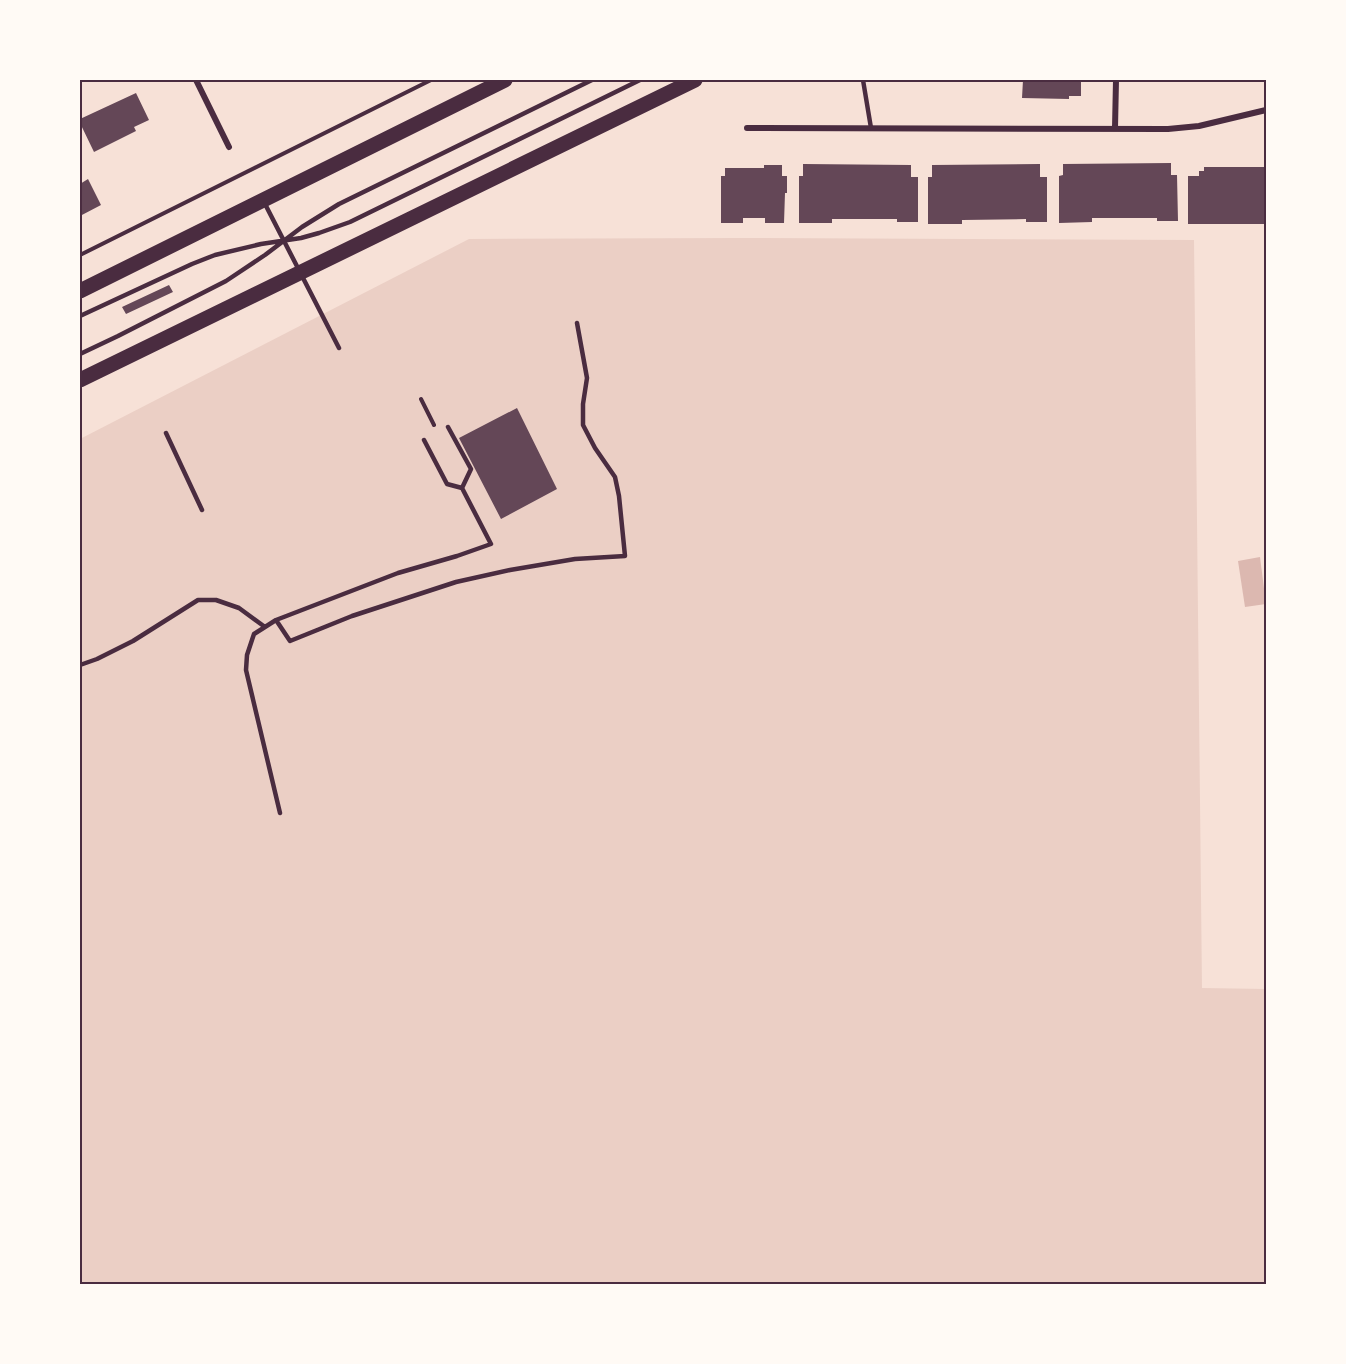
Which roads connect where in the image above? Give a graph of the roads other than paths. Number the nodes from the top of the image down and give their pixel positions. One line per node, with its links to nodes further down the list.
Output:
1 (196, 80): 12 (street)
2 (505, 80): 13 (main road)
3 (592, 80): 14 (lane)
4 (640, 80): 14 (lane)
5 (695, 80): 15 (main road)
6 (864, 80): 10 (lane)
7 (1116, 80): 11 (street)
8 (1266, 110): 11 (street)
9 (747, 128): 10 (street)
10 (871, 128): 11 (street)
11 (1115, 128)
12 (229, 147)
13 (262, 199): 14 (lane); 16 (main road)
14 (283, 240): 15 (lane); 17 (lane); 20 (lane)
15 (300, 273): 19 (lane); 21 (main road)
16 (80, 291)
17 (80, 316)
18 (577, 323): 27 (lane)
19 (339, 348)
20 (80, 354)
21 (80, 380)
22 (448, 427): 25 (lane)
23 (166, 433): 26 (lane)
24 (424, 440): 25 (lane)
25 (462, 488): 27 (lane)
26 (202, 510)
27 (276, 620): 28 (lane)
28 (266, 627): 29 (lane); 30 (lane)
29 (80, 666)
30 (280, 813)

